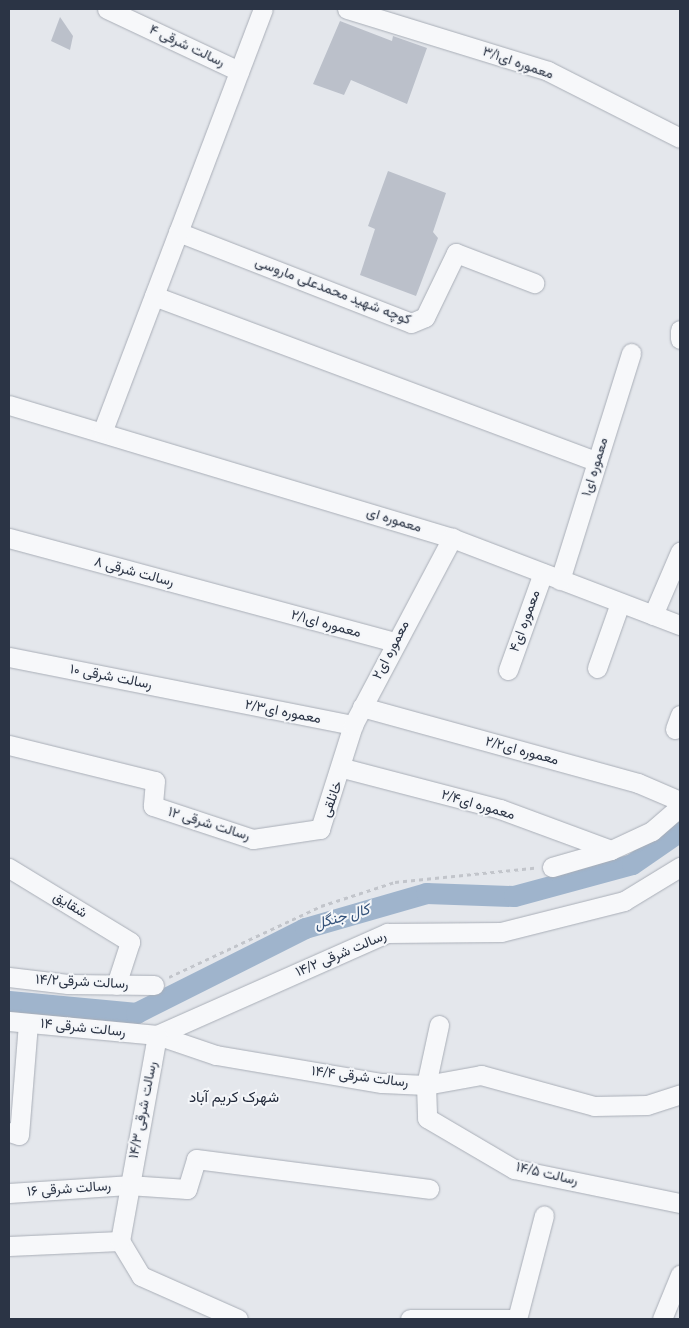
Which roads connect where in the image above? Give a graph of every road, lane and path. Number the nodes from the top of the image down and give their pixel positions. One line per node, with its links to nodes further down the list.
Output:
1 (107, 9): 4 (street, رسالت شرقی ۴)
2 (263, 9): 4 (street)
3 (347, 9): 5 (street, معموره ای۳/۱)
4 (239, 71): 6 (street)
5 (680, 138)
6 (178, 232): 7 (street, کوچه شهید محمدعلی ماروسی); 8 (street)
7 (534, 283)
8 (154, 296): 13 (street); 14 (street)
9 (680, 330): 10 (street)
10 (680, 339)
11 (631, 354): 14 (street, معموره ای۱)
12 (9, 405): 13 (street, معموره ای)
13 (102, 430): 16 (street, معموره ای)
14 (597, 462): 18 (street, معموره ای۱)
15 (9, 538): 20 (street, رسالت شرقی ۸)
16 (452, 538): 18 (street, معموره ای); 23 (street, معموره ای۲)
17 (680, 552): 21 (street)
18 (552, 577): 19 (street, معموره ای); 26 (street, معموره ای۴)
19 (620, 602): 21 (street, معموره ای); 25 (street)
20 (258, 606): 23 (street, معموره ای۲/۱)
21 (653, 615): 22 (street, معموره ای)
22 (680, 625)
23 (394, 642): 28 (street, معموره ای۲)
24 (9, 657): 27 (street, رسالت شرقی ۱۰)
25 (597, 668)
26 (508, 670)
27 (213, 698): 29 (street, معموره ای۲/۳)
28 (362, 707): 29 (street, معموره ای۲); 32 (street, معموره ای۲/۲)
29 (353, 725): 31 (street, معموره ای۲)
30 (9, 745): 34 (street, رسالت شرقی ۱۲)
31 (343, 768): 34 (street, خانلقی); 35 (street, معموره ای۲/۴)
32 (680, 801)
33 (680, 807): 35 (street)
34 (320, 829)
35 (611, 850): 36 (street)
36 (552, 867): 41 (path)
37 (9, 868): 40 (street, شقایق)
38 (680, 868): 45 (street, رسالت شرقی ۱۴/۲)
39 (9, 977): 40 (street, رسالت شرقی۱۴/۲)
40 (116, 985): 41 (street, رسالت شرقی۱۴/۲)
41 (154, 985)
42 (9, 1021): 43 (street, رسالت شرقی ۱۴)
43 (28, 1022): 45 (street, رسالت شرقی ۱۴); 48 (street)
44 (439, 1025): 46 (street)
45 (157, 1035): 46 (street, رسالت شرقی ۱۴/۴); 49 (street, رسالت شرقی ۱۴/۳)
46 (426, 1085): 47 (street, رسالت شرقی ۱۴/۴); 52 (street, رسالت ۱۴/۵)
47 (680, 1094)
48 (9, 1132)
49 (128, 1185): 50 (street, رسالت شرقی ۱۶); 51 (street, رسالت شرقی ۱۶); 54 (street, رسالت شرقی ۱۴/۳)
50 (428, 1189)
51 (9, 1193)
52 (680, 1203)
53 (544, 1215): 60 (street)
54 (120, 1241): 55 (street); 57 (street)
55 (9, 1246)
56 (680, 1275): 61 (street)
57 (238, 1319)
58 (410, 1319): 59 (street)
59 (512, 1319)
60 (517, 1319)
61 (662, 1319)

